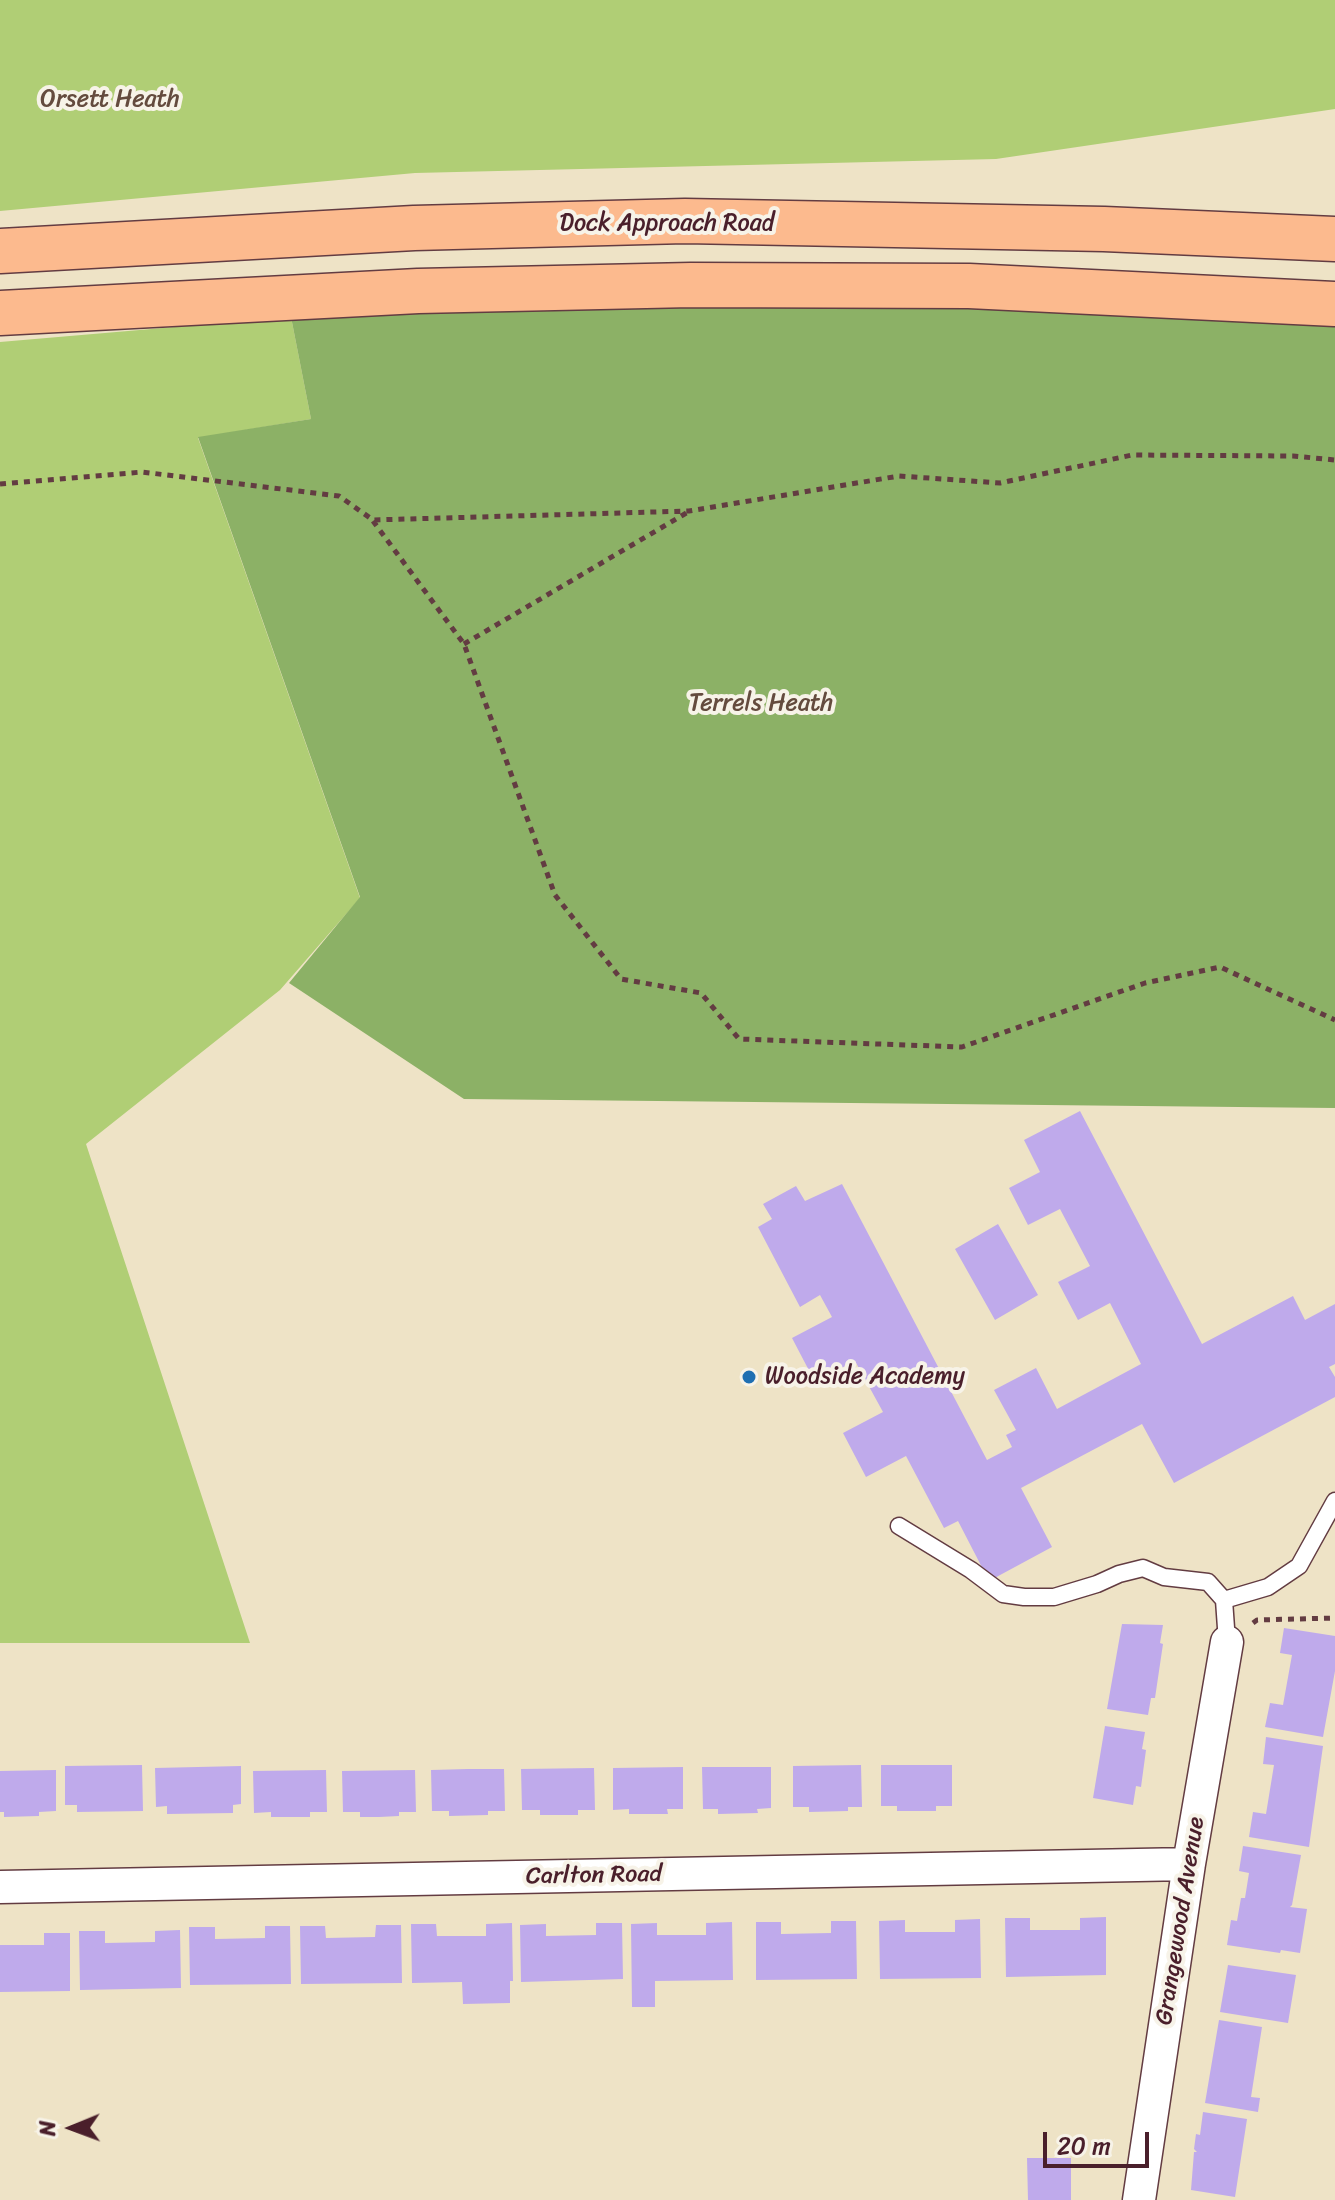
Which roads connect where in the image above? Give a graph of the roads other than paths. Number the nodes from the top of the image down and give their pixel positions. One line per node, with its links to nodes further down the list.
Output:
1 (1335, 239): 2 (highway, Dock Approach Road)
2 (0, 251)
3 (1335, 304): 4 (highway)
4 (0, 313)
5 (1335, 1501): 7 (lane)
6 (899, 1526): 7 (lane)
7 (1224, 1600): 8 (lane)
8 (1227, 1642): 9 (street, Grangewood Avenue)
9 (1189, 1864): 10 (street, Carlton Road); 11 (street, Grangewood Avenue)
10 (0, 1887)
11 (1139, 2200)

